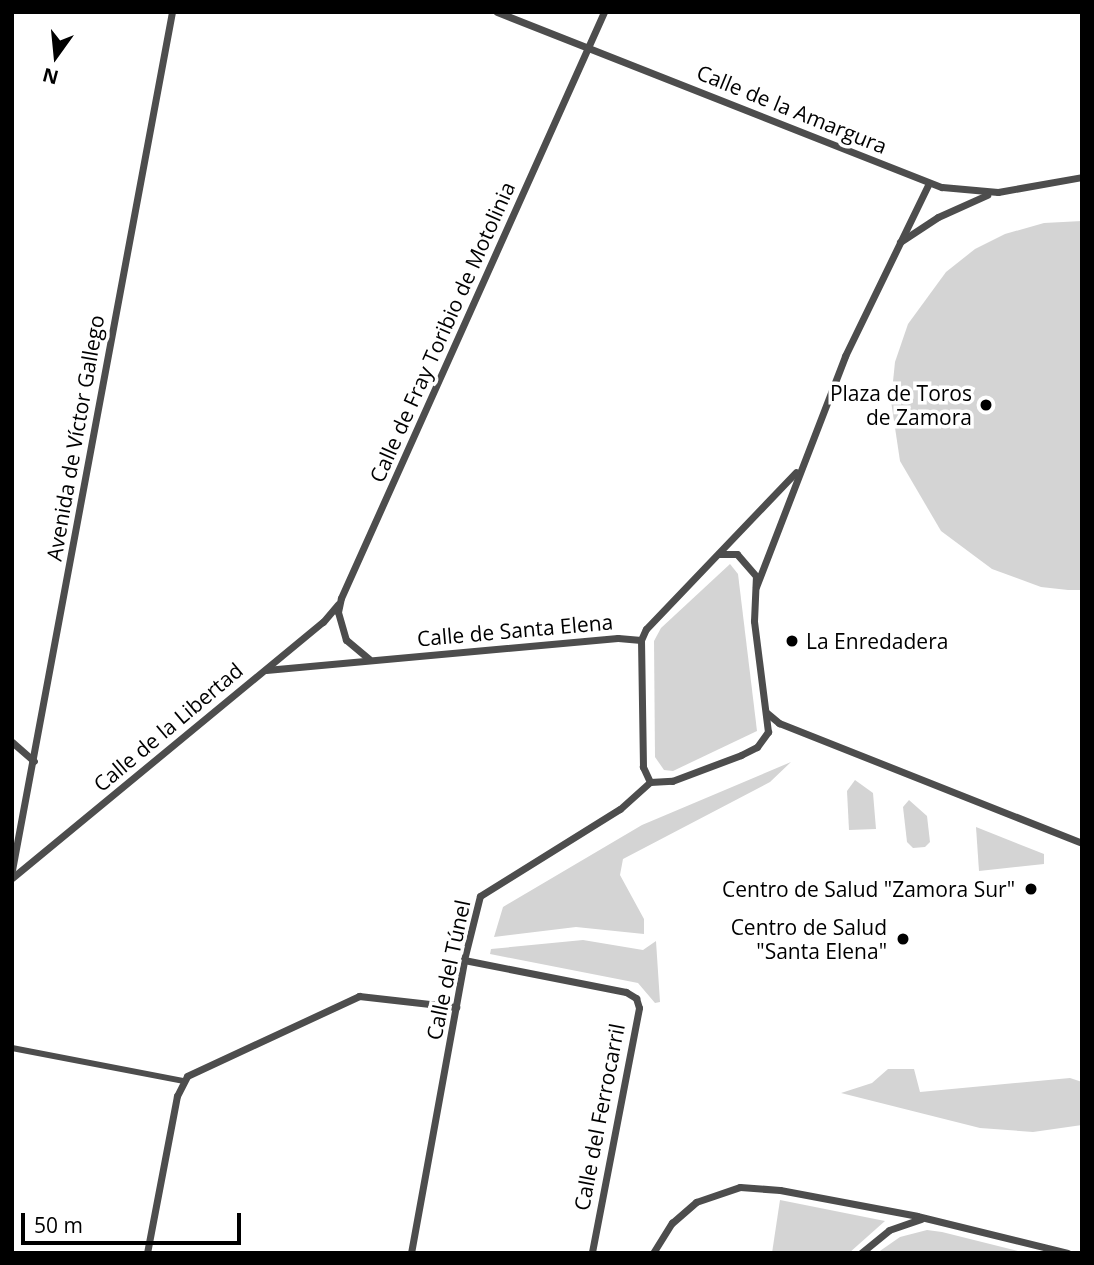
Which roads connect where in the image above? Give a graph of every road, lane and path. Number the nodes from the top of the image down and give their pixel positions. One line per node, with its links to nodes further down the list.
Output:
1 (172, 12): 18 (street, Avenida de Víctor Gallego)
2 (497, 12): 4 (street, Calle de la Amargura)
3 (604, 12): 4 (street, Calle de Fray Toribio de Motolinia)
4 (586, 48): 6 (street, Calle de la Amargura); 12 (street, Calle de Fray Toribio de Motolinia)
5 (1082, 177): 7 (street, Calle de la Amargura)
6 (929, 183): 7 (street, Calle de la Amargura); 8 (street)
7 (998, 192): 8 (street)
8 (897, 245): 9 (street)
9 (799, 467): 10 (street); 11 (street)
10 (718, 555): 11 (street); 13 (street)
11 (757, 587): 16 (street)
12 (341, 598): 14 (street, Calle de Fray Toribio de Motolinia); 15 (street, Calle de la Libertad)
13 (641, 640): 14 (street, Calle de Santa Elena); 19 (street, Calle de Santa Elena)
14 (369, 659): 15 (street, Calle de Santa Elena)
15 (260, 674): 22 (street, Calle de la Libertad)
16 (767, 713): 19 (street); 20 (street)
17 (12, 742): 18 (street)
18 (34, 761): 21 (street, Avenida de Víctor Gallego)
19 (650, 782): 23 (street, Calle del Túnel)
20 (1082, 843)
21 (12, 870)
22 (12, 878)
23 (464, 960): 24 (street, Calle del Túnel); 30 (street, Calle del Ferrocarril)
24 (456, 1007): 26 (street); 29 (street, Calle del Túnel)
25 (12, 1048): 26 (street)
26 (183, 1081): 28 (street)
27 (926, 1218): 31 (street); 32 (street); 33 (street)
28 (147, 1253)
29 (411, 1253)
30 (592, 1253)
31 (653, 1253)
32 (861, 1253)
33 (1068, 1253)

